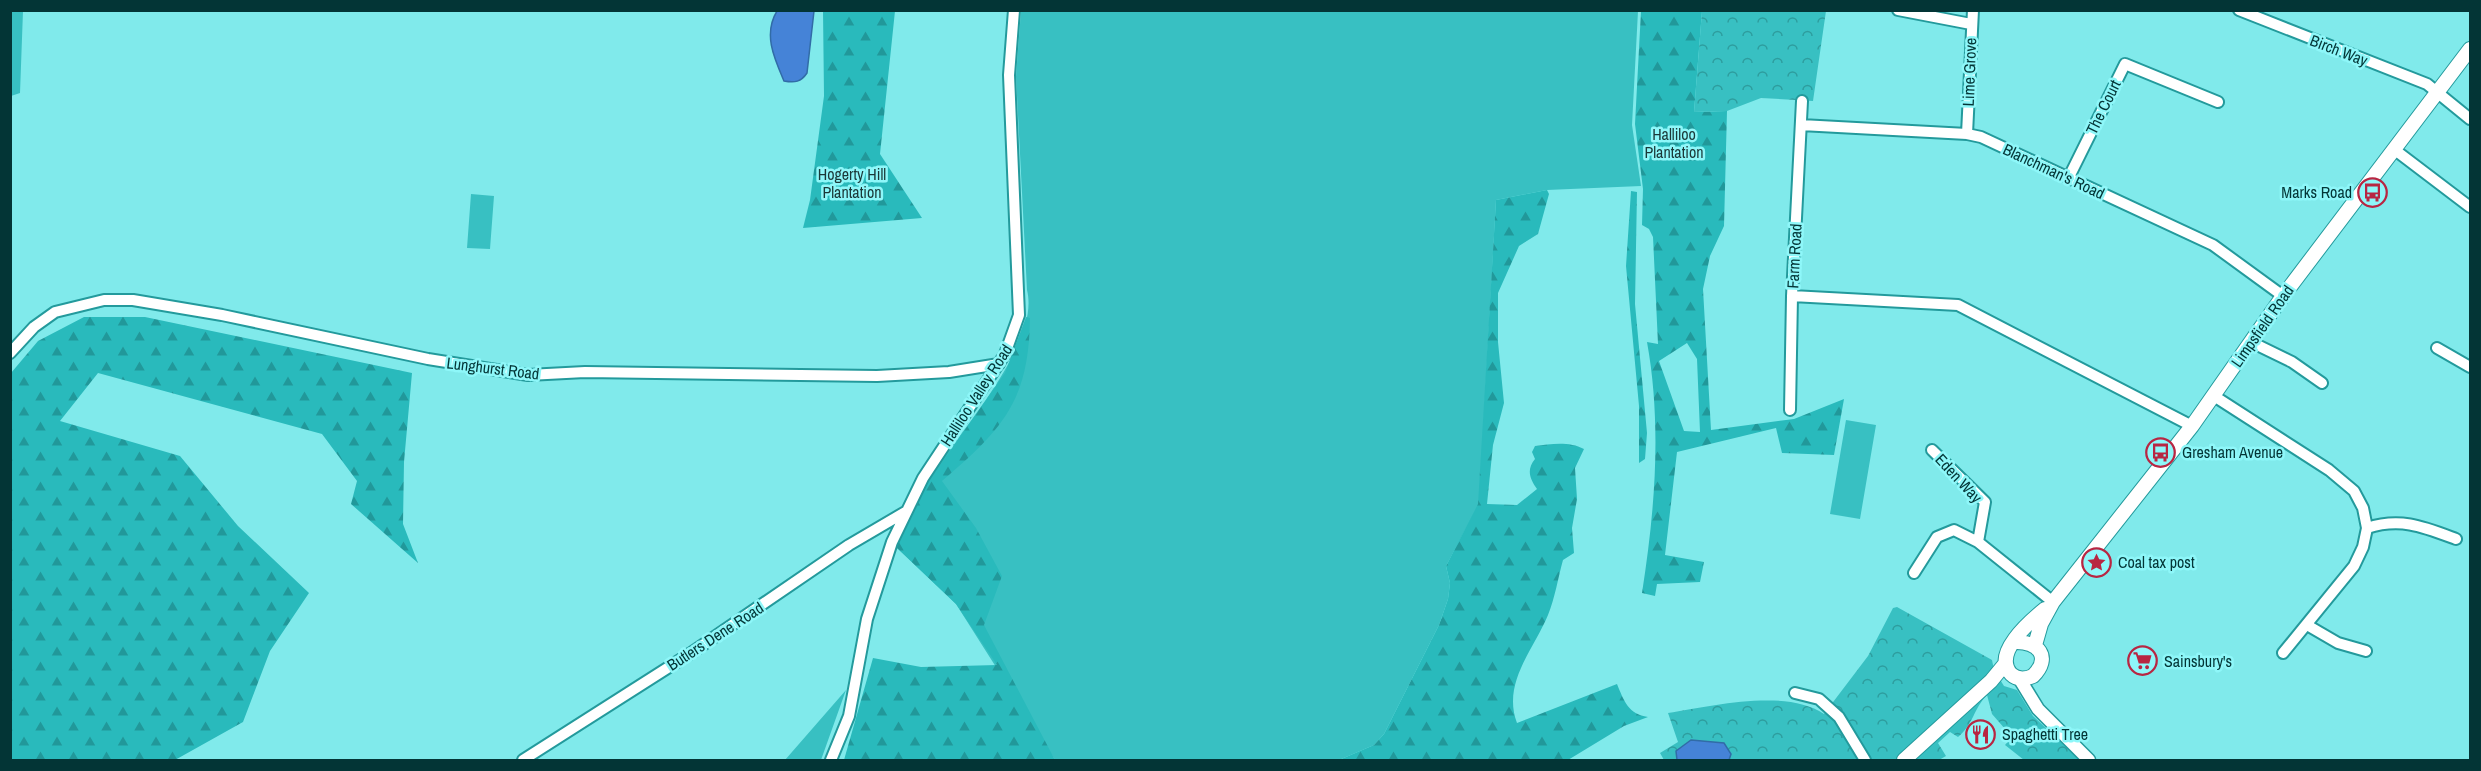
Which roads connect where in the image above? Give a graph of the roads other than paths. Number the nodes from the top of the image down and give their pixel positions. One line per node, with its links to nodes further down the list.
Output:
1 (1014, 10): 21 (street, Halliloo Valley Road)
2 (1898, 10): 5 (street)
3 (1973, 10): 5 (street, Lime Grove)
4 (2239, 10): 7 (street, Birch Way)
5 (1971, 24): 12 (street, Lime Grove)
6 (2470, 49): 7 (main road, Limpsfield Road)
7 (2436, 93): 10 (street, Birch Way); 13 (main road, Limpsfield Road)
8 (1802, 101): 11 (street, Farm Road)
9 (2218, 102): 14 (street, The Court)
10 (2470, 118)
11 (1801, 125): 12 (street, Blanchman's Road); 16 (street, Farm Road)
12 (1967, 134): 14 (street, Blanchman's Road)
13 (2395, 150): 15 (street); 17 (main road, Limpsfield Road)
14 (2069, 177): 17 (street, Blanchman's Road)
15 (2470, 207)
16 (1791, 296): 25 (street, Farm Road); 26 (street)
17 (2283, 296): 18 (main road, Limpsfield Road)
18 (2251, 342): 23 (street); 24 (main road, Limpsfield Road)
19 (2437, 348): 22 (street)
20 (10, 353): 21 (street, Lunghurst Road)
21 (999, 364): 28 (street, Halliloo Valley Road)
22 (2470, 367)
23 (2322, 383)
24 (2214, 396): 26 (main road, Limpsfield Road); 29 (street)
25 (1790, 410)
26 (2192, 426): 33 (main road, Limpsfield Road)
27 (1932, 450): 31 (street, Eden Way)
28 (907, 511): 43 (street, Butlers Dene Road); 44 (street, Halliloo Valley Road)
29 (2367, 528): 30 (street); 34 (street)
30 (2456, 539)
31 (1978, 542): 32 (street); 33 (street)
32 (1914, 573)
33 (2053, 602): 35 (main road, Limpsfield Road); 36 (main road, Limpsfield Road)
34 (2307, 625): 37 (street); 38 (street)
35 (2014, 642): 36 (main road); 39 (main road)
36 (2035, 645): 40 (main road)
37 (2366, 651)
38 (2283, 653)
39 (2012, 673): 40 (main road); 42 (street); 46 (main road)
40 (2033, 676): 42 (street)
41 (1795, 693): 45 (street)
42 (2031, 695): 47 (street)
43 (523, 760)
44 (831, 760)
45 (1865, 760)
46 (1904, 760)
47 (2089, 760)

